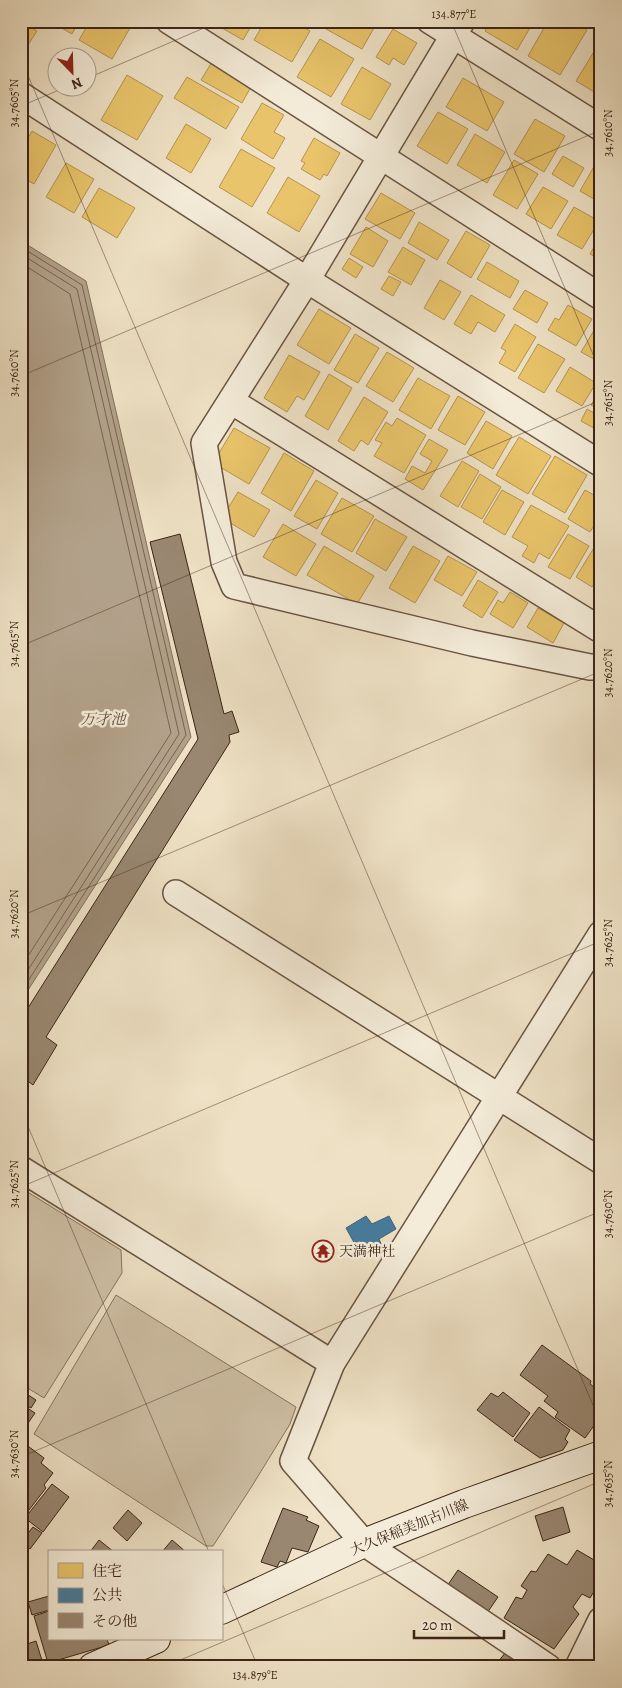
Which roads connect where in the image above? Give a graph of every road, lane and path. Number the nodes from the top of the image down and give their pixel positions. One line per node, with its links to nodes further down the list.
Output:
1 (169, 21): 6 (street)
2 (430, 21): 3 (street)
3 (457, 28): 5 (street); 6 (street)
4 (21, 95): 7 (street)
5 (601, 128)
6 (381, 156): 7 (street); 8 (street)
7 (307, 280): 9 (street); 10 (street)
8 (601, 297)
9 (231, 401): 11 (street); 12 (street)
10 (601, 464)
11 (601, 630)
12 (601, 667)
13 (176, 893): 15 (street)
14 (601, 934): 15 (street)
15 (498, 1097): 16 (street); 18 (street)
16 (601, 1161)
17 (21, 1169): 18 (street)
18 (332, 1364): 20 (street)
19 (601, 1455): 20 (main road, 大久保稲美加古川線)
20 (364, 1543): 21 (main road, 大久保稲美加古川線); 25 (street)
21 (222, 1610)
22 (601, 1620): 26 (street)
23 (154, 1640): 24 (main road)
24 (93, 1667)
25 (548, 1667)
26 (578, 1667)

